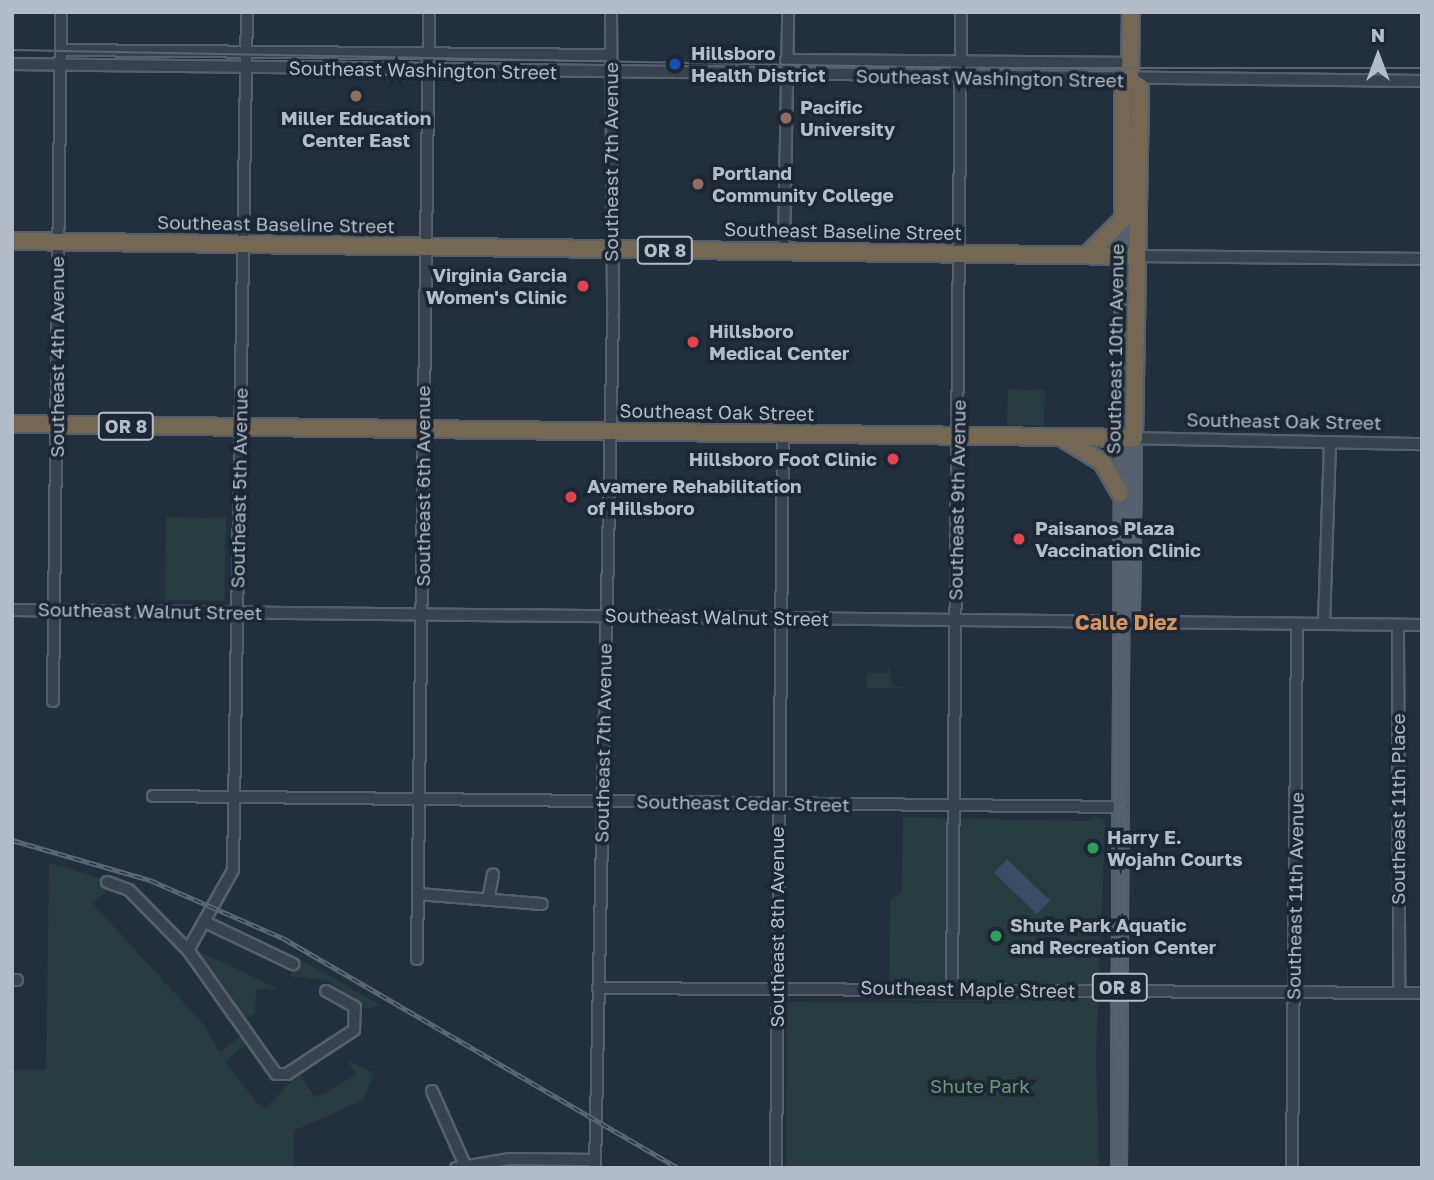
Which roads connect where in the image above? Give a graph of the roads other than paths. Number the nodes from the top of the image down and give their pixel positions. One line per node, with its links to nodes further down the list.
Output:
1 (61, 12): 8 (street, Southeast 4th Avenue)
2 (247, 12): 9 (street, Southeast 5th Avenue)
3 (429, 12): 10 (street, Southeast 6th Avenue)
4 (611, 12): 11 (street, Southeast 7th Avenue)
5 (788, 12): 12 (street)
6 (961, 12): 13 (street, Southeast 9th Avenue)
7 (1131, 12): 18 (highway, Southeast 10th Avenue)
8 (61, 50): 9 (street, Southeast Washington Street); 15 (street, Southeast 4th Avenue)
9 (247, 52): 10 (street, Southeast Washington Street); 16 (street, Southeast 5th Avenue)
10 (428, 55): 11 (street, Southeast Washington Street); 17 (street, Southeast 6th Avenue)
11 (611, 55): 19 (street, Southeast 7th Avenue)
12 (786, 60): 13 (street, Southeast Washington Street); 20 (street)
13 (961, 63): 18 (street, Southeast Washington Street); 21 (street, Southeast 9th Avenue)
14 (12, 64): 15 (street, Southeast Washington Street)
15 (60, 65): 16 (street, Southeast Washington Street); 25 (street, Southeast 4th Avenue)
16 (246, 67): 17 (street, Southeast Washington Street); 26 (street, Southeast 5th Avenue)
17 (428, 70): 19 (street, Southeast Washington Street); 27 (street, Southeast 6th Avenue)
18 (1130, 71): 21 (street, Southeast Washington Street); 22 (street, Southeast Washington Street); 23 (highway, Southeast 10th Avenue); 32 (highway, Southeast 10th Avenue)
19 (610, 73): 20 (street, Southeast Washington Street); 28 (street, Southeast 7th Avenue)
20 (786, 75): 21 (street, Southeast Washington Street); 29 (street)
21 (961, 77): 30 (street, Southeast 9th Avenue)
22 (1422, 81)
23 (1123, 219): 31 (highway); 32 (main road, Southeast 10th Avenue)
24 (12, 241): 25 (highway, Southeast Baseline Street / OR 8)
25 (58, 242): 26 (highway, Southeast Baseline Street / OR 8); 35 (street, Southeast 4th Avenue)
26 (244, 244): 27 (highway, Southeast Baseline Street / OR 8); 36 (street, Southeast 5th Avenue)
27 (426, 247): 28 (highway, Southeast Baseline Street / OR 8); 37 (street, Southeast 6th Avenue)
28 (609, 249): 29 (highway, Southeast Baseline Street / OR 8); 38 (street, Southeast 7th Avenue)
29 (784, 251): 30 (highway, Southeast Baseline Street / OR 8)
30 (959, 254): 31 (highway, Southeast Baseline Street / OR 8); 40 (street, Southeast 9th Avenue)
31 (1087, 255): 32 (highway, Southeast Baseline Street / OR 8)
32 (1130, 256): 33 (street, Southeast Baseline Street); 41 (highway, Southeast 10th Avenue / OR 8)
33 (1422, 260)
34 (12, 424): 35 (highway, Southeast Oak Street / OR 8)
35 (57, 425): 36 (highway, Southeast Oak Street / OR 8); 47 (street, Southeast 4th Avenue)
36 (240, 427): 37 (highway, Southeast Oak Street / OR 8); 48 (street, Southeast 5th Avenue)
37 (423, 429): 38 (highway, Southeast Oak Street / OR 8); 49 (street, Southeast 6th Avenue)
38 (608, 432): 39 (highway, Southeast Oak Street / OR 8); 50 (street, Southeast 7th Avenue)
39 (783, 433): 40 (highway, Southeast Oak Street / OR 8); 51 (street, Southeast 8th Avenue)
40 (957, 437): 42 (highway, Southeast Oak Street / OR 8); 52 (street, Southeast 9th Avenue)
41 (1127, 437): 42 (highway, Southeast Oak Street); 43 (street, Southeast Oak Street); 45 (main road, Southeast 10th Avenue / OR 8); 53 (main road, Southeast 10th Avenue / OR 8)
42 (1062, 438): 45 (highway, OR 8)
43 (1330, 443): 44 (street, Southeast Oak Street); 55 (street)
44 (1422, 444)
45 (1120, 493): 53 (main road, Southeast 10th Avenue / OR 8)
46 (12, 610): 47 (street, Southeast Walnut Street)
47 (55, 610): 48 (street, Southeast Walnut Street); 58 (street, Southeast 4th Avenue)
48 (236, 612): 49 (street, Southeast Walnut Street); 60 (street, Southeast 5th Avenue)
49 (422, 614): 50 (street, Southeast Walnut Street); 61 (street, Southeast 6th Avenue)
50 (605, 616): 51 (street, Southeast Walnut Street); 62 (street, Southeast 7th Avenue)
51 (781, 618): 52 (street, Southeast Walnut Street); 63 (street, Southeast 8th Avenue)
52 (956, 620): 53 (street, Southeast Walnut Street); 64 (street, Southeast 9th Avenue)
53 (1125, 622): 54 (street, Southeast Walnut Street); 65 (main road, Southeast 10th Avenue / OR 8)
54 (1297, 624): 55 (street, Southeast Walnut Street); 80 (street, Southeast 11th Avenue)
55 (1324, 624): 56 (street, Southeast Walnut Street)
56 (1398, 625): 57 (street, Southeast Walnut Street); 81 (street, Southeast 11th Place)
57 (1422, 625)
58 (53, 701)
59 (153, 796): 60 (street, Southeast Cedar Street)
60 (234, 797): 61 (street, Southeast Cedar Street); 71 (street, Southeast 5th Avenue)
61 (420, 799): 62 (street, Southeast Cedar Street); 68 (street, Southeast 6th Avenue)
62 (602, 802): 63 (street, Southeast Cedar Street); 76 (street, Southeast 7th Avenue)
63 (778, 804): 64 (street, Southeast Cedar Street); 75 (street, Southeast 8th Avenue)
64 (954, 805): 65 (street, Southeast Cedar Street); 77 (street, Southeast 9th Avenue)
65 (1123, 807): 78 (main road, Southeast 10th Avenue / OR 8)
66 (493, 874): 69 (street)
67 (107, 882): 72 (street)
68 (418, 894): 69 (street); 73 (street, Southeast 6th Avenue)
69 (489, 895): 70 (street)
70 (542, 904)
71 (205, 922): 72 (street, Southeast 5th Avenue); 74 (street)
72 (188, 950): 79 (street)
73 (417, 959)
74 (293, 964)
75 (777, 987): 76 (street, Southeast Maple Street); 77 (street, Southeast Maple Street); 86 (street, Southeast 8th Avenue)
76 (598, 988): 84 (street, Southeast 7th Avenue)
77 (952, 988): 78 (street, Southeast Maple Street)
78 (1121, 990): 80 (street, Southeast Maple Street); 87 (main road, Southeast 10th Avenue / OR 8)
79 (326, 991)
80 (1294, 993): 81 (street, Southeast Maple Street); 88 (street, Southeast 11th Avenue)
81 (1399, 993): 82 (street, Southeast Maple Street)
82 (1422, 993)
83 (432, 1091): 85 (street)
84 (595, 1164): 85 (street)
85 (461, 1166)
86 (776, 1168)
87 (1119, 1168)
88 (1292, 1168)

